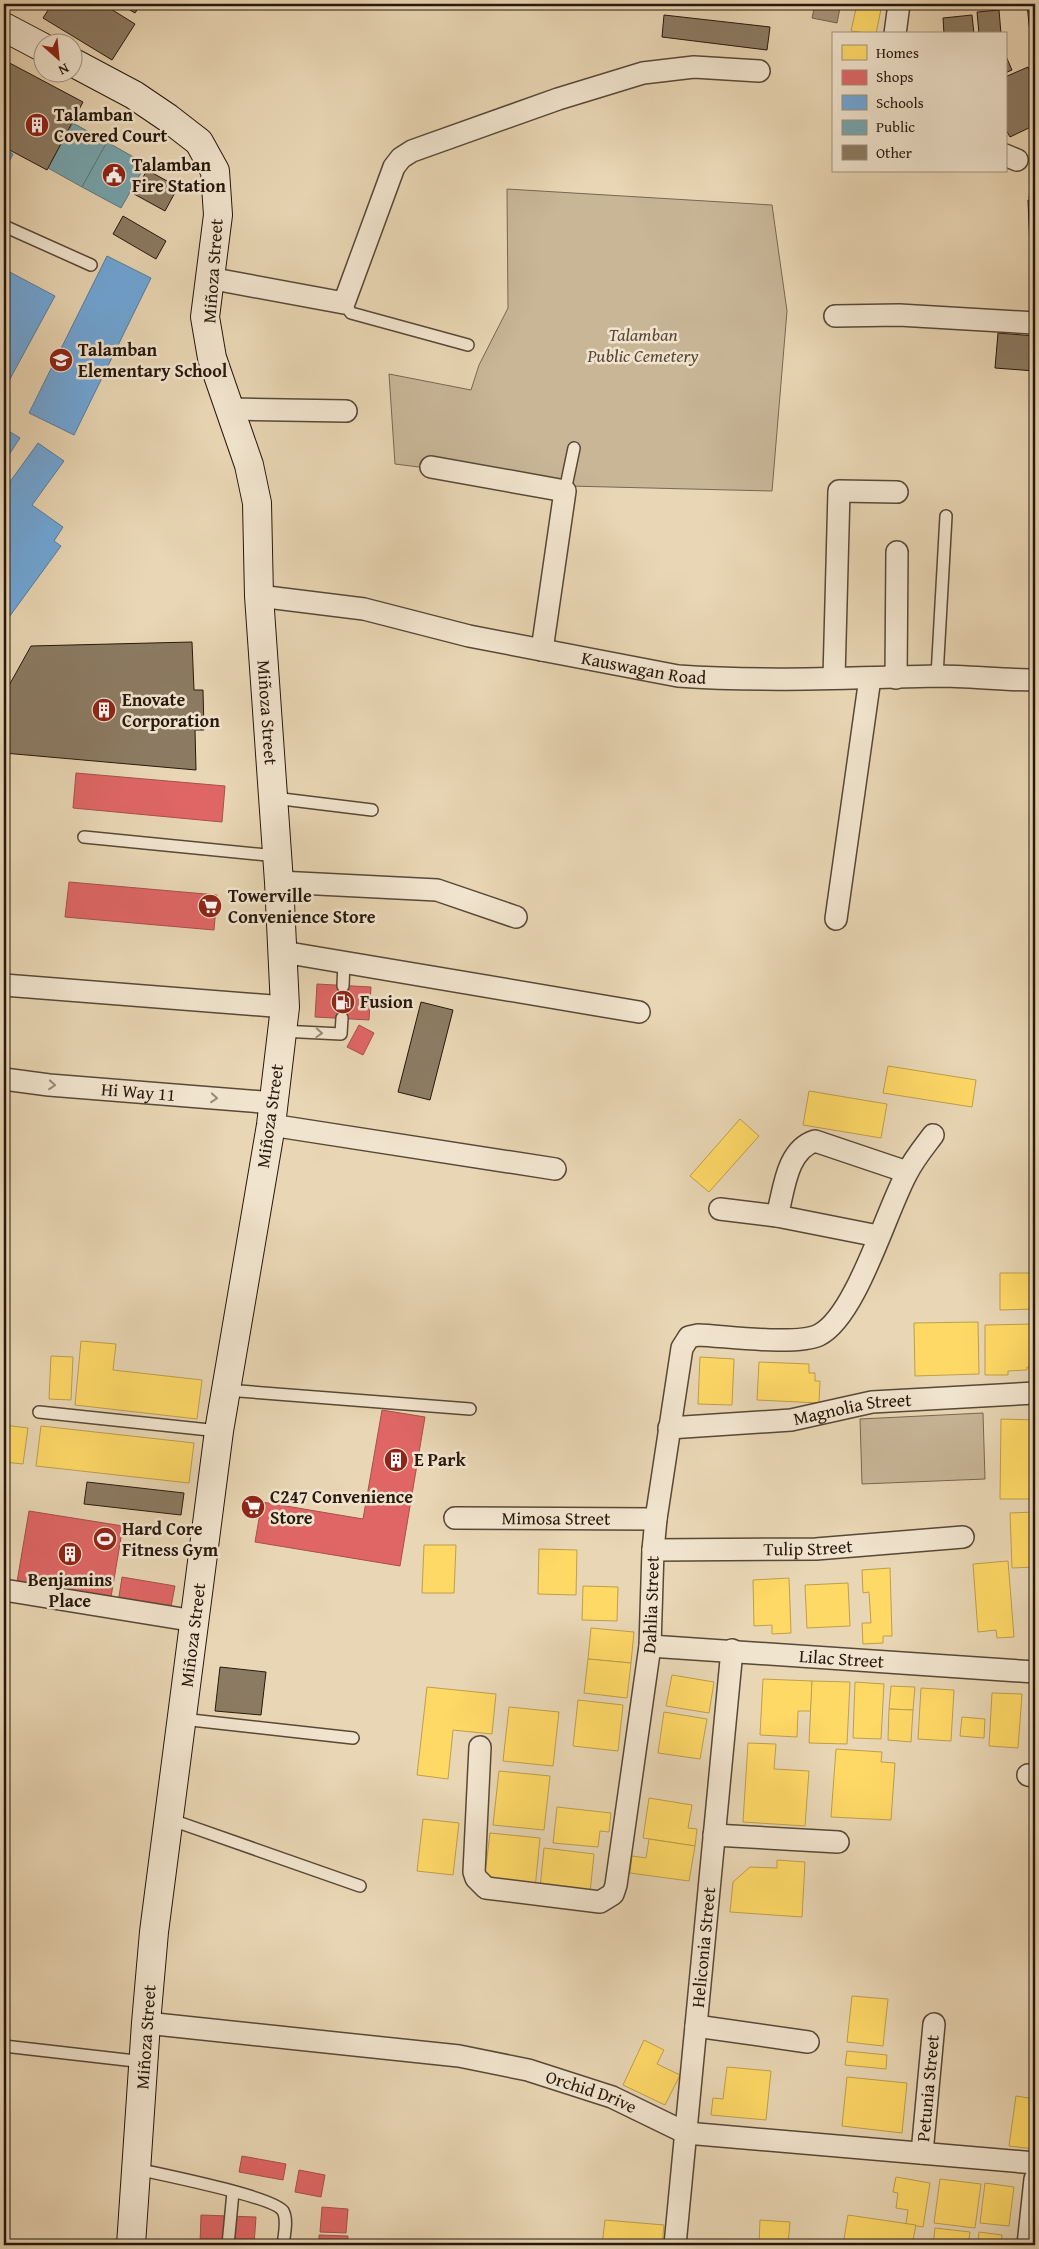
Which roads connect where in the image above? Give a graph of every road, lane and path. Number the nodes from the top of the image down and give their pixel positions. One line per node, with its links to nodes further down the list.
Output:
1 (899, 4): 3 (street)
2 (4, 27): 4 (main road)
3 (895, 32)
4 (32, 42)
5 (82, 67): 9 (main road, Miñoza Street)
6 (759, 70): 10 (street)
7 (4, 226): 8 (lane)
8 (91, 265)
9 (209, 278): 10 (street); 14 (main road, Miñoza Street)
10 (344, 303): 13 (lane)
11 (835, 316): 12 (street)
12 (1035, 323)
13 (468, 345)
14 (230, 409): 15 (street); 22 (main road, Miñoza Street)
15 (346, 411)
16 (574, 448): 18 (lane)
17 (431, 467): 18 (street)
18 (565, 491): 23 (street)
19 (898, 492): 25 (street)
20 (946, 516): 24 (lane)
21 (897, 552): 27 (street)
22 (259, 596): 23 (street, Kauswagan Road); 29 (main road, Miñoza Street)
23 (542, 650): 25 (street, Kauswagan Road)
24 (938, 676): 27 (street, Kauswagan Road); 28 (street, Kauswagan Road)
25 (834, 678): 26 (street, Kauswagan Road)
26 (870, 678): 27 (street, Kauswagan Road); 34 (street)
27 (896, 678)
28 (1035, 680)
29 (274, 798): 30 (lane); 32 (main road, Miñoza Street)
30 (372, 810)
31 (84, 837): 32 (lane)
32 (278, 869): 33 (street); 35 (main road, Miñoza Street)
33 (516, 917)
34 (836, 919)
35 (283, 952): 36 (street); 41 (main road, Miñoza Street)
36 (344, 961): 38 (lane); 39 (street)
37 (4, 985): 41 (street)
38 (343, 986)
39 (639, 1012)
40 (342, 1018): 41 (lane, one-way to 40)
41 (283, 1019): 43 (main road, Miñoza Street)
42 (4, 1079): 43 (street, Hi Way 11, one-way to 43)
43 (272, 1114): 45 (street, Hi Way 11); 50 (main road, Miñoza Street)
44 (933, 1135): 46 (street)
45 (554, 1169)
46 (907, 1172): 48 (street); 49 (street)
47 (720, 1209): 48 (street)
48 (777, 1216): 49 (street)
49 (878, 1236): 54 (street, Dahlia Street)
50 (226, 1390): 52 (lane); 55 (main road, Miñoza Street)
51 (1035, 1393): 54 (street, Magnolia Street)
52 (470, 1409)
53 (39, 1412): 55 (lane)
54 (669, 1428): 57 (street, Dahlia Street)
55 (219, 1431): 61 (main road, Miñoza Street)
56 (455, 1518): 57 (street, Mimosa Street)
57 (656, 1519): 59 (street, Dahlia Street)
58 (963, 1537): 59 (street, Tulip Street)
59 (653, 1550): 62 (street, Dahlia Street)
60 (4, 1590): 61 (street)
61 (195, 1621): 65 (main road, Miñoza Street)
62 (650, 1646): 63 (street, Lilac Street); 67 (street, Dahlia Street)
63 (732, 1650): 64 (street, Lilac Street); 69 (street, Heliconia Street)
64 (1035, 1672)
65 (182, 1719): 66 (lane); 68 (main road, Miñoza Street)
66 (353, 1738)
67 (480, 1747)
68 (169, 1819): 71 (lane); 72 (main road, Miñoza Street)
69 (714, 1835): 70 (street); 74 (street, Heliconia Street)
70 (838, 1842)
71 (360, 1886)
72 (146, 2023): 77 (main road, Miñoza Street); 78 (street, Orchid Drive)
73 (934, 2024): 79 (street, Petunia Street)
74 (696, 2026): 75 (street); 78 (street, Heliconia Street)
75 (808, 2042)
76 (4, 2046): 77 (lane)
77 (144, 2062): 81 (main road, Miñoza Street)
78 (686, 2133): 79 (street, Orchid Drive); 87 (street, Heliconia Street)
79 (922, 2153): 80 (street, Orchid Drive)
80 (1035, 2164)
81 (136, 2168): 83 (lane); 84 (main road, Miñoza Street)
82 (1035, 2179): 88 (street)
83 (233, 2192): 85 (lane); 86 (lane)
84 (131, 2245)
85 (228, 2245)
86 (283, 2245)
87 (674, 2245)
88 (1028, 2245)

